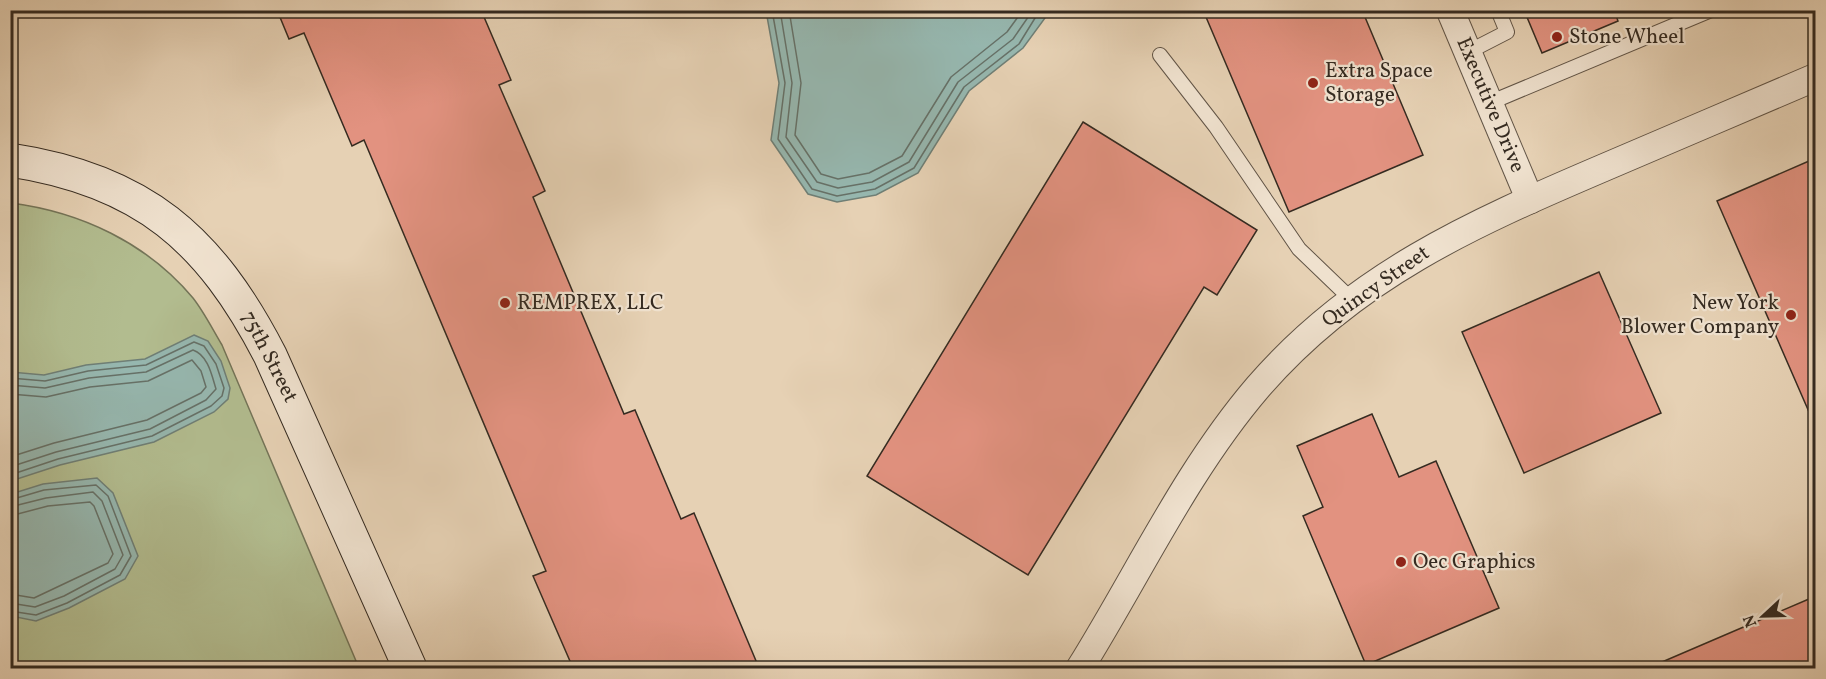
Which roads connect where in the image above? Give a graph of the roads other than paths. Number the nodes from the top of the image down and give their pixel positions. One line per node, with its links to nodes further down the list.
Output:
1 (1450, 10): 4 (street, Executive Drive)
2 (1498, 10): 4 (lane)
3 (1711, 10): 7 (lane)
4 (1468, 52): 7 (street, Executive Drive)
5 (1160, 55): 10 (lane)
6 (1815, 77): 9 (street, Quincy Street)
7 (1489, 103): 9 (street, Executive Drive)
8 (10, 160): 11 (street, 75th Street)
9 (1530, 200): 10 (street, Quincy Street)
10 (1352, 300): 12 (street, Quincy Street)
11 (410, 669)
12 (1080, 669)

